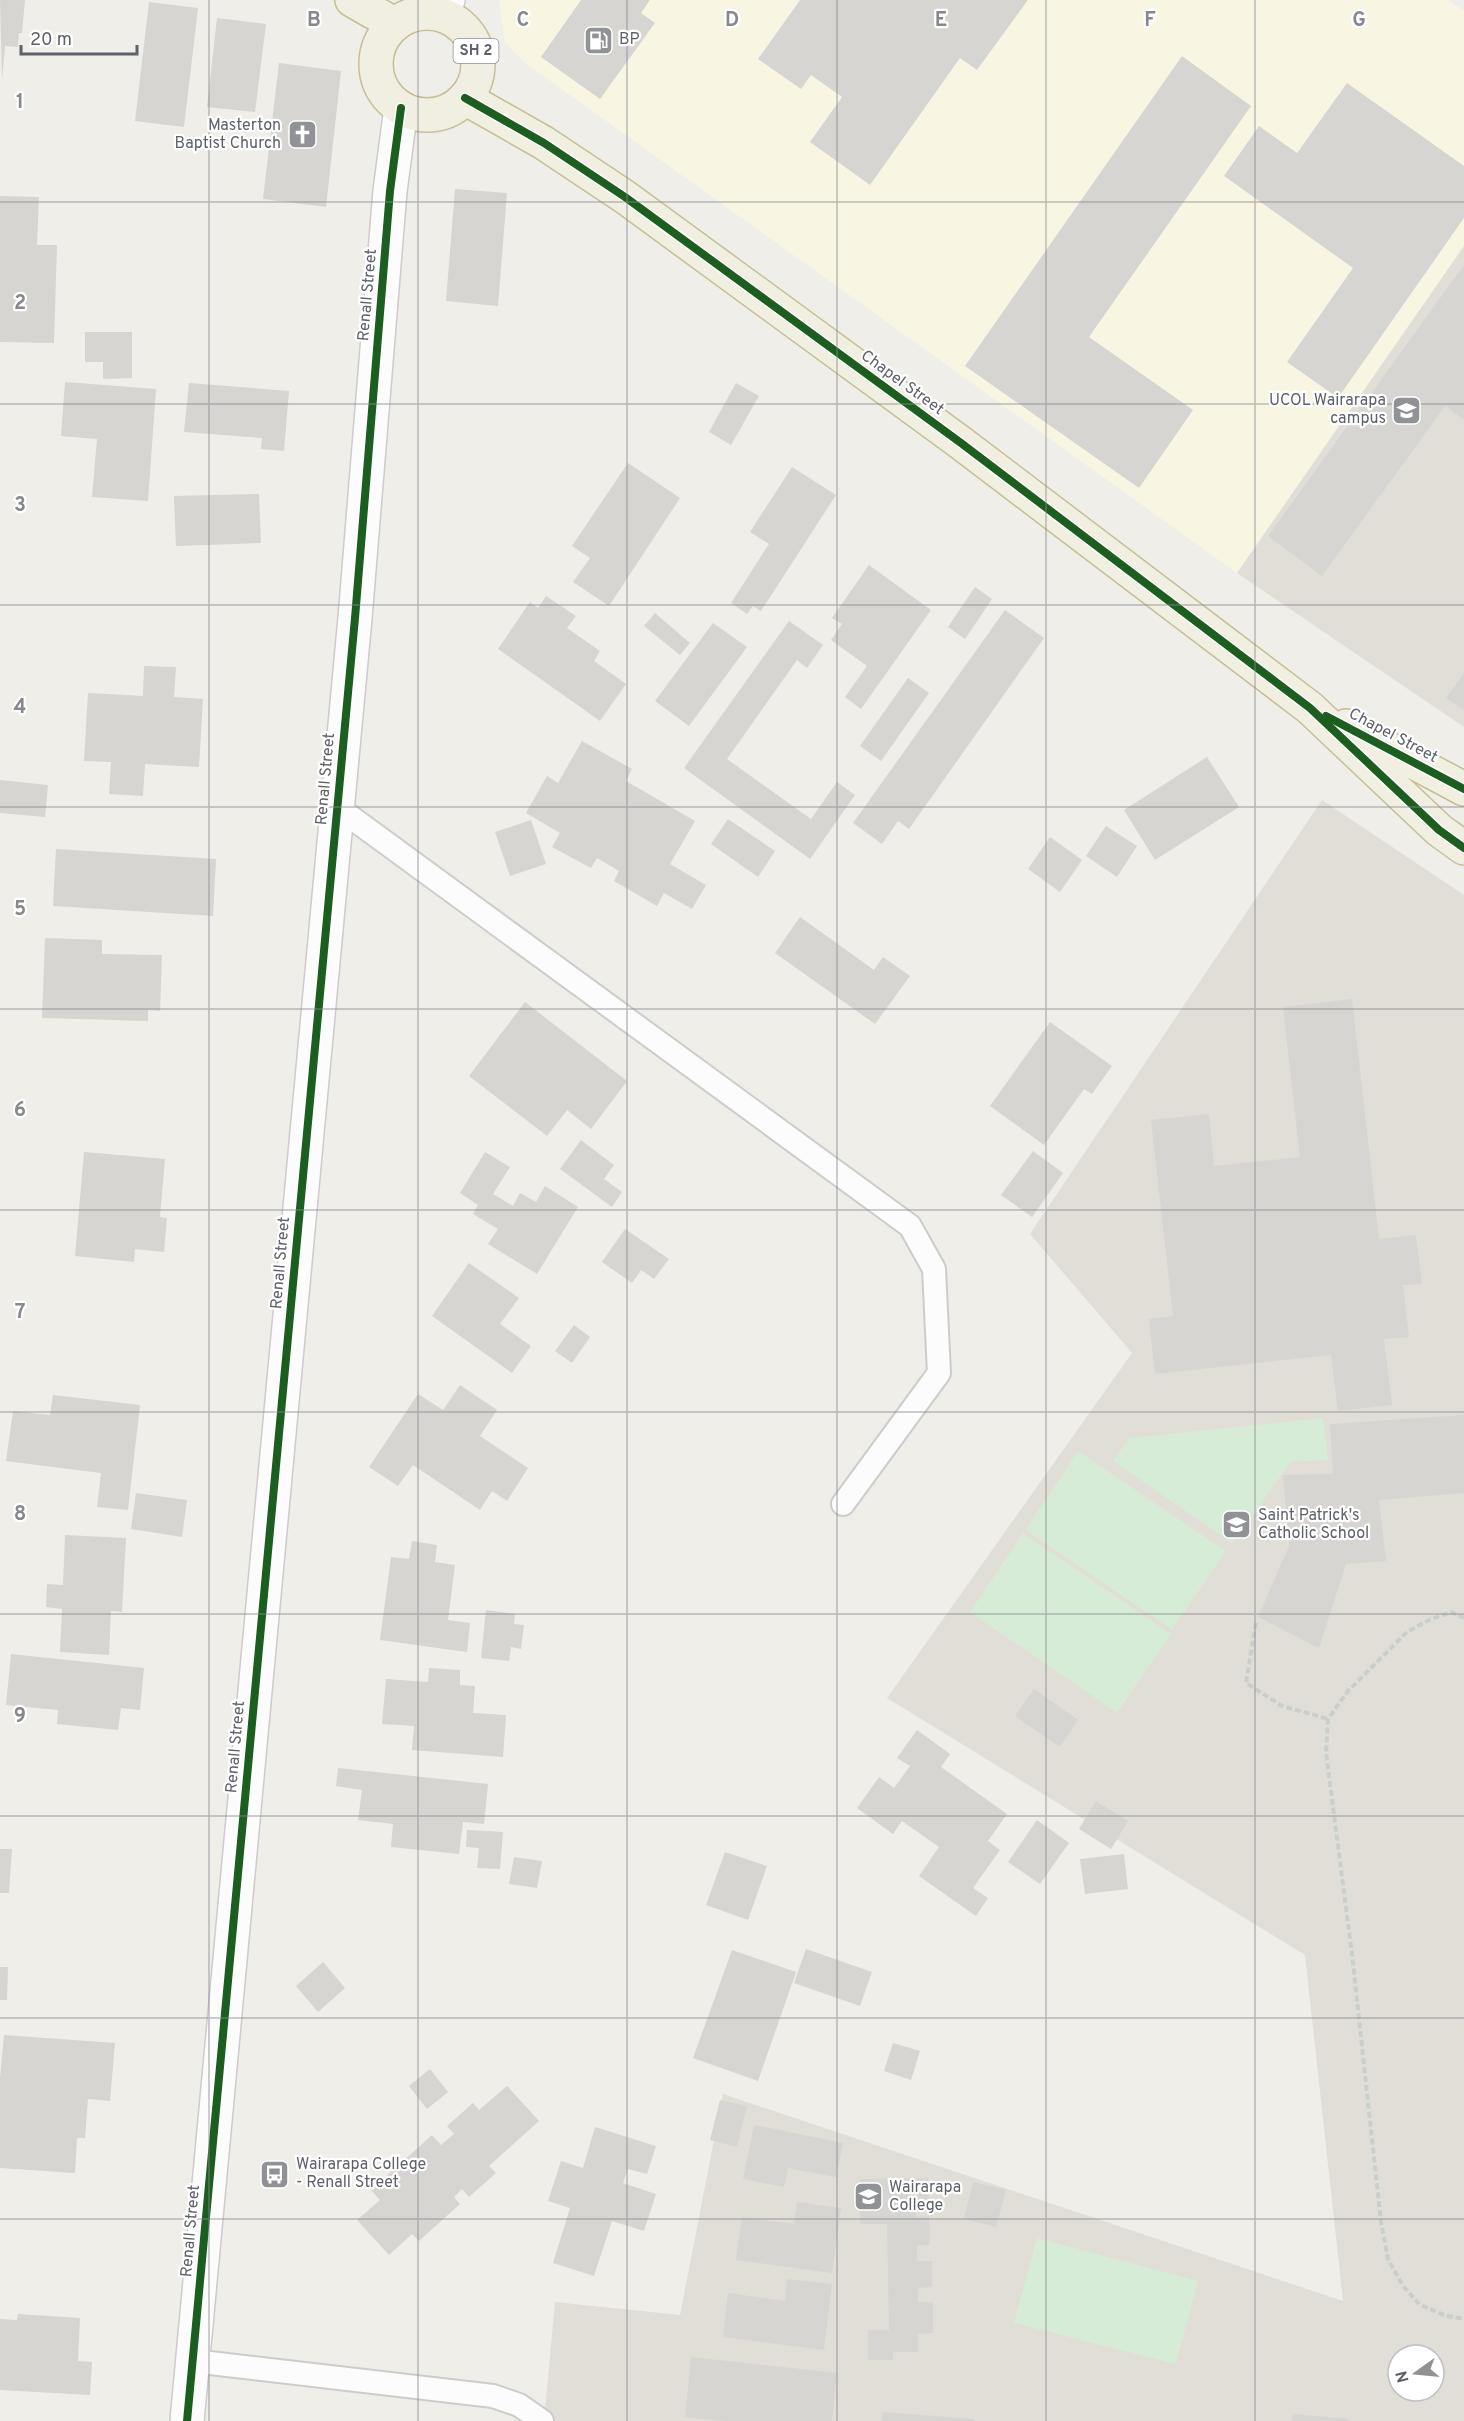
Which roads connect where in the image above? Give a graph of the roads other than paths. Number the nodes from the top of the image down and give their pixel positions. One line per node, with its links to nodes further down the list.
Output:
1 (352, 0): 3 (highway)
2 (446, 8): 3 (highway, SH 2); 4 (highway, SH 2)
3 (394, 24): 5 (highway)
4 (465, 98): 5 (highway); 6 (highway, Chapel Street)
5 (401, 108): 8 (street, Renall Street)
6 (1310, 708): 7 (highway, Chapel Street); 9 (highway, Chapel Street)
7 (1464, 789)
8 (337, 807): 10 (lane); 11 (street, Renall Street)
9 (1464, 848)
10 (843, 1504)
11 (193, 2361): 12 (street, Renall Street); 13 (lane)
12 (187, 2421)
13 (542, 2421)

